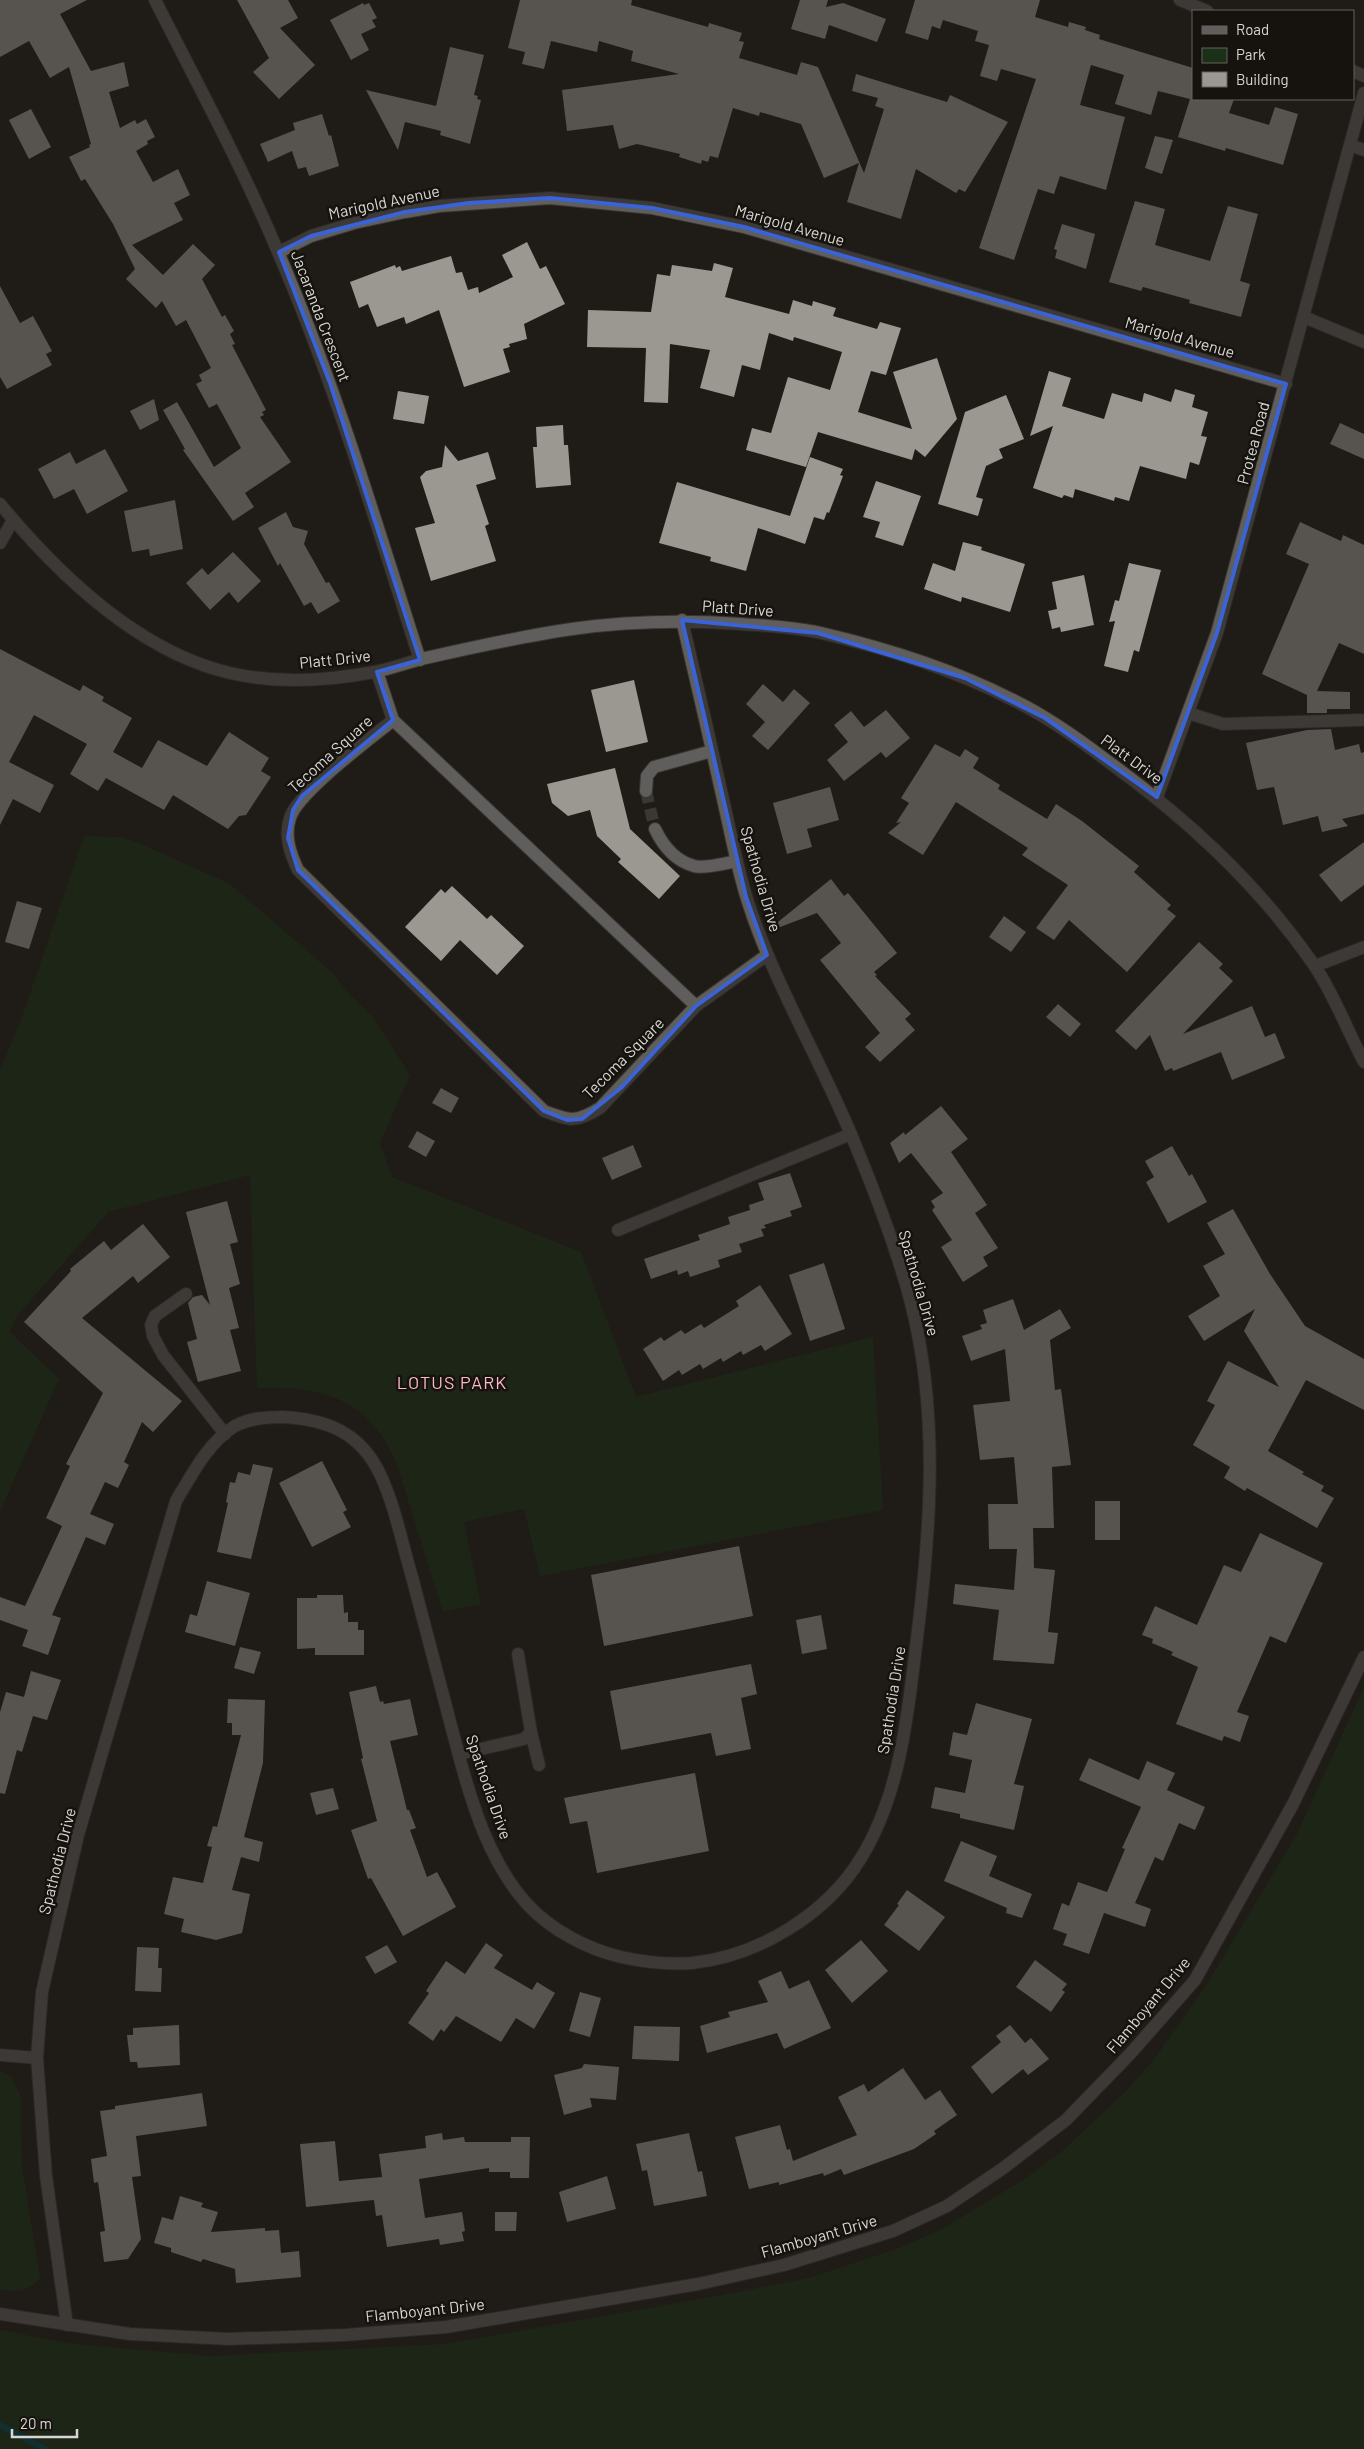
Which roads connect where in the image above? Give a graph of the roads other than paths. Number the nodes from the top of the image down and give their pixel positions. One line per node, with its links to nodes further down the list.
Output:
1 (155, 0): 7 (street, Jacaranda Crescent)
2 (1180, 0): 3 (street)
3 (1205, 10)
4 (1364, 94): 5 (street, Protea Road)
5 (1350, 145): 6 (street); 8 (street, Protea Road)
6 (1364, 150)
7 (279, 252): 10 (street, Marigold Avenue); 15 (street, Jacaranda Crescent)
8 (1304, 317): 9 (street); 10 (street, Protea Road)
9 (1364, 342)
10 (1286, 384): 17 (street, Protea Road)
11 (0, 504): 12 (street, Platt Drive)
12 (13, 520): 13 (street); 16 (street, Platt Drive)
13 (0, 543)
14 (682, 620): 15 (street, Platt Drive); 20 (street, Spathodia Drive); 22 (street, Platt Drive)
15 (420, 660): 16 (street, Platt Drive)
16 (377, 672): 18 (street, Tecoma Square)
17 (1188, 713): 19 (street); 22 (street, Protea Road)
18 (393, 720): 28 (street, Tecoma Square); 28 (street, Tecoma Square)
19 (1361, 720)
20 (712, 751): 21 (street); 24 (street, Spathodia Drive)
21 (646, 791)
22 (1157, 797): 27 (street, Platt Drive)
23 (655, 830): 24 (street)
24 (737, 861): 26 (street, Spathodia Drive)
25 (1364, 947): 27 (street)
26 (766, 955): 28 (street); 30 (street, Spathodia Drive)
27 (1315, 966): 29 (street, Platt Drive)
28 (696, 1006)
29 (1364, 1062)
30 (851, 1134): 31 (street); 37 (street, Spathodia Drive)
31 (618, 1230)
32 (186, 1294): 33 (street)
33 (226, 1434): 37 (street, Spathodia Drive); 40 (street, Spathodia Drive)
34 (518, 1654): 36 (street)
35 (1364, 1657): 42 (street, Flamboyant Drive)
36 (531, 1732): 37 (street); 38 (street)
37 (459, 1754)
38 (539, 1765)
39 (0, 2055): 40 (street)
40 (37, 2058): 42 (street, Spathodia Drive)
41 (0, 2314): 42 (street, Flamboyant Drive)
42 (66, 2325)

